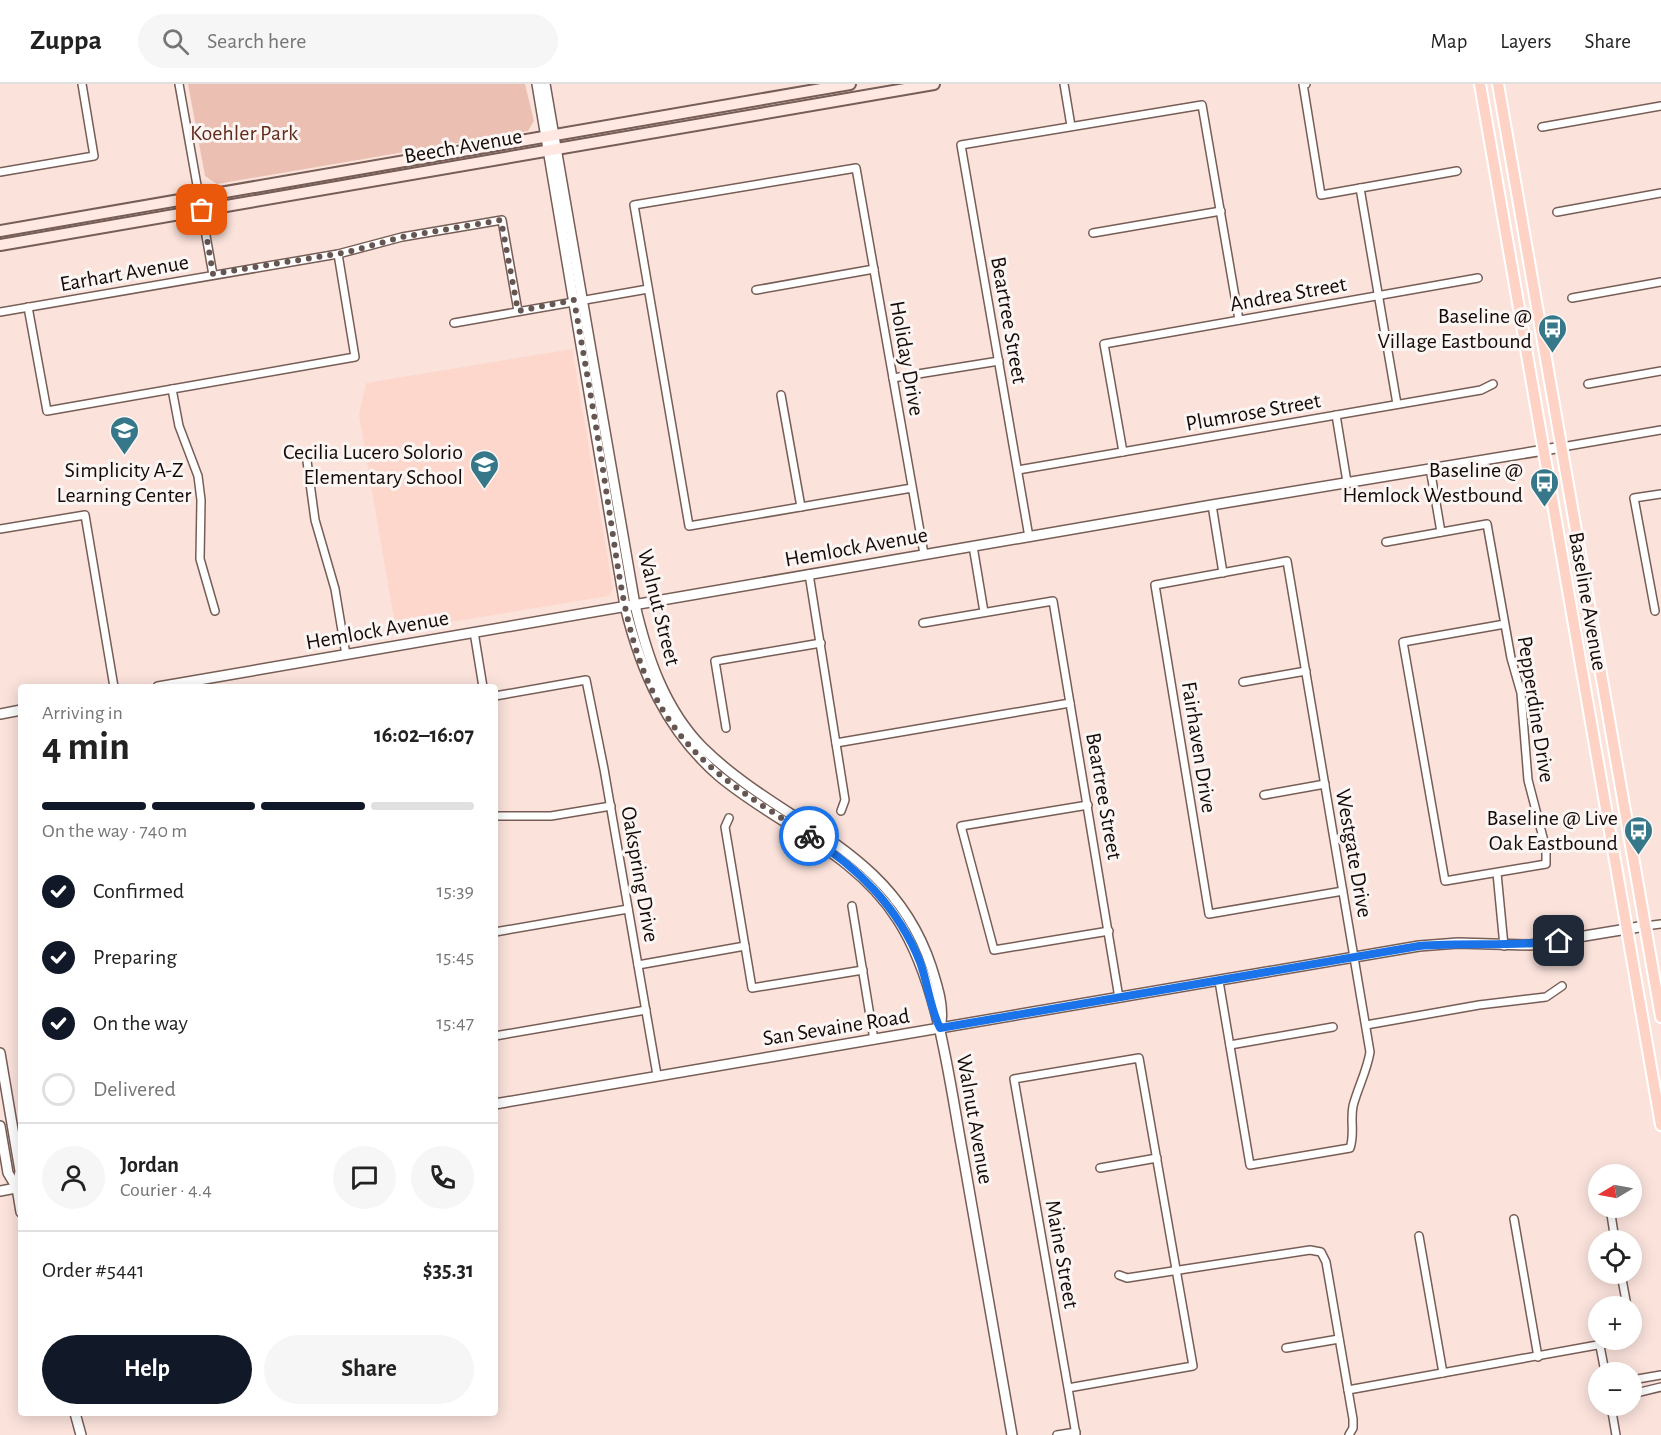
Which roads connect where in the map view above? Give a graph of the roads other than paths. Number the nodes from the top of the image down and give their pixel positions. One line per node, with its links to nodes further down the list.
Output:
1 (82, 84): 18 (street)
2 (179, 84): 21 (street)
3 (537, 84): 15 (street, Walnut Street)
4 (545, 84): 15 (street, Walnut Street)
5 (845, 84): 11 (street); 15 (main road, Beech Avenue)
6 (934, 84): 11 (main road, Beech Avenue)
7 (1064, 84): 13 (street)
8 (1305, 84): 19 (street)
9 (1480, 84): 54 (main road, Baseline Avenue)
10 (1498, 84): 53 (main road, Baseline Avenue)
11 (845, 100): 16 (main road, Beech Avenue)
12 (1661, 106): 14 (street)
13 (1071, 126): 23 (street); 43 (street, Beartree Street)
14 (1542, 127)
15 (551, 135): 16 (street, Walnut Street); 21 (main road, Beech Avenue)
16 (554, 149): 22 (main road, Beech Avenue); 37 (street, Walnut Street)
17 (1457, 171): 19 (street)
18 (0, 172)
19 (1360, 188): 35 (street)
20 (1661, 193): 24 (street)
21 (200, 196): 22 (street); 25 (main road, Beech Avenue)
22 (202, 210): 27 (main road, Beech Avenue); 30 (street)
23 (1221, 211): 26 (street); 41 (street)
24 (1557, 212)
25 (0, 231)
26 (1093, 233)
27 (0, 245)
28 (338, 254): 30 (street, Earhart Avenue); 39 (street, Earhart Avenue); 48 (street)
29 (874, 269): 33 (street, Holiday Drive); 34 (street); 45 (street, Holiday Drive)
30 (213, 274): 38 (street, Earhart Avenue)
31 (1478, 278): 35 (street, Andrea Street)
32 (1661, 282): 36 (street)
33 (648, 289): 37 (street); 63 (street)
34 (756, 290)
35 (1379, 295): 41 (street, Andrea Street); 50 (street)
36 (1572, 298)
37 (578, 300): 39 (street); 72 (street, Walnut Street)
38 (28, 307): 40 (street, Earhart Avenue); 48 (street)
39 (518, 311): 42 (street)
40 (0, 312)
41 (1239, 320): 55 (street, Andrea Street)
42 (454, 322)
43 (999, 361): 45 (street); 58 (street, Beartree Street)
44 (1661, 371): 47 (street)
45 (893, 378): 60 (street, Holiday Drive)
46 (1493, 384): 50 (street, Plumrose Street)
47 (1588, 384)
48 (172, 389): 73 (street)
49 (781, 395): 63 (street)
50 (1397, 404): 51 (street, Plumrose Street)
51 (1336, 415): 55 (street, Plumrose Street); 59 (street)
52 (1661, 430): 53 (street)
53 (1562, 447): 54 (street, Hemlock Avenue); 104 (main road, Baseline Avenue)
54 (1544, 450): 57 (street, Hemlock Avenue); 105 (main road, Baseline Avenue)
55 (1123, 452): 58 (street, Plumrose Street)
56 (307, 461): 80 (street)
57 (1430, 468): 59 (street, Hemlock Avenue); 65 (street)
58 (1018, 470): 66 (street, Beartree Street)
59 (1347, 482): 62 (street, Hemlock Avenue)
60 (912, 488): 63 (street); 69 (street, Holiday Drive)
61 (1661, 494): 74 (street)
62 (1212, 504): 66 (street, Hemlock Avenue); 70 (street)
63 (801, 507)
64 (0, 529): 83 (street)
65 (1442, 532): 67 (street); 77 (street, Pepperdine Drive)
66 (1029, 537): 68 (street, Hemlock Avenue)
67 (1386, 542)
68 (973, 546): 69 (street, Hemlock Avenue); 75 (street)
69 (924, 554): 71 (street, Hemlock Avenue)
70 (1223, 573): 81 (street, Westgate Drive); 100 (street, Fairhaven Drive)
71 (809, 574): 72 (street, Hemlock Avenue); 79 (street)
72 (630, 606): 78 (street, Hemlock Avenue); 120 (street, Walnut Avenue)
73 (215, 611)
74 (1655, 611)
75 (984, 612): 76 (street); 87 (street, Beartree Street)
76 (923, 623)
77 (1505, 624): 99 (street, Pepperdine Drive); 99 (street)
78 (474, 632): 80 (street, Hemlock Avenue); 85 (street)
79 (821, 643): 90 (street); 91 (street)
80 (346, 655): 84 (street, Hemlock Avenue)
81 (1306, 671): 82 (street); 92 (street, Westgate Drive)
82 (1243, 682)
83 (113, 684)
84 (176, 684)
85 (483, 684)
86 (498, 695): 95 (street, Oakspring Drive)
87 (1070, 703): 91 (street); 94 (street, Beartree Street)
88 (18, 711): 89 (street)
89 (0, 714)
90 (726, 728)
91 (836, 743): 96 (street)
92 (1325, 784): 93 (street); 100 (street, Westgate Drive)
93 (1264, 795)
94 (1088, 805): 107 (street, Beartree Street); 107 (street)
95 (611, 806): 97 (street); 102 (street, Oakspring Drive)
96 (841, 811)
97 (498, 816)
98 (729, 818): 108 (street)
99 (1497, 873): 109 (street)
100 (1343, 891): 110 (street, Westgate Drive)
101 (852, 906): 112 (street)
102 (628, 909): 106 (street); 111 (street, Oakspring Drive)
103 (1661, 924): 104 (street)
104 (1645, 926): 105 (street, San Sevaine Road); 117 (main road, Baseline Avenue)
105 (1627, 929): 109 (street, San Sevaine Road); 127 (main road, Baseline Avenue)
106 (498, 931)
107 (1109, 931): 115 (street, Beartree Street)
108 (745, 946): 111 (street); 112 (street)
109 (1504, 946): 110 (street, San Sevaine Road)
110 (1354, 957): 113 (street, San Sevaine Road); 118 (street, Westgate Drive)
111 (638, 965): 116 (street, Oakspring Drive)
112 (863, 970): 122 (street)
113 (1219, 981): 115 (street, San Sevaine Road); 123 (street)
114 (1562, 986): 118 (street)
115 (1119, 998): 120 (street, San Sevaine Road)
116 (646, 1010): 121 (street); 125 (street, Oakspring Drive)
117 (1661, 1017)
118 (1366, 1025): 123 (street, Westgate Drive)
119 (1333, 1027): 123 (street)
120 (940, 1028): 122 (street, San Sevaine Road); 155 (street, Walnut Avenue)
121 (498, 1035)
122 (874, 1040): 125 (street, San Sevaine Road)
123 (1230, 1045)
124 (0, 1053): 130 (street)
125 (657, 1075): 126 (street, San Sevaine Road)
126 (498, 1103)
127 (1661, 1125)
128 (0, 1126): 132 (street)
129 (1157, 1158): 131 (street); 137 (street); 147 (street, Maine Street)
130 (18, 1159)
131 (1100, 1168)
132 (18, 1186)
133 (18, 1187): 134 (street)
134 (0, 1191)
135 (1514, 1219): 142 (street)
136 (1419, 1236): 143 (street)
137 (1177, 1272): 138 (street); 139 (street); 147 (street)
138 (1119, 1275)
139 (1339, 1339): 140 (street); 148 (street)
140 (1286, 1348)
141 (1588, 1348): 142 (street)
142 (1538, 1357): 143 (street)
143 (1443, 1373): 148 (street)
144 (1661, 1376): 145 (street)
145 (1642, 1379)
146 (1661, 1387): 149 (street)
147 (1068, 1388): 152 (street, Maine Street)
148 (1348, 1390): 153 (street)
149 (1642, 1392)
150 (76, 1416): 154 (street)
151 (1613, 1416): 157 (street)
152 (1076, 1433): 156 (street)
153 (1350, 1434)
154 (81, 1435)
155 (1012, 1435)
156 (1057, 1435)
157 (1616, 1435)

